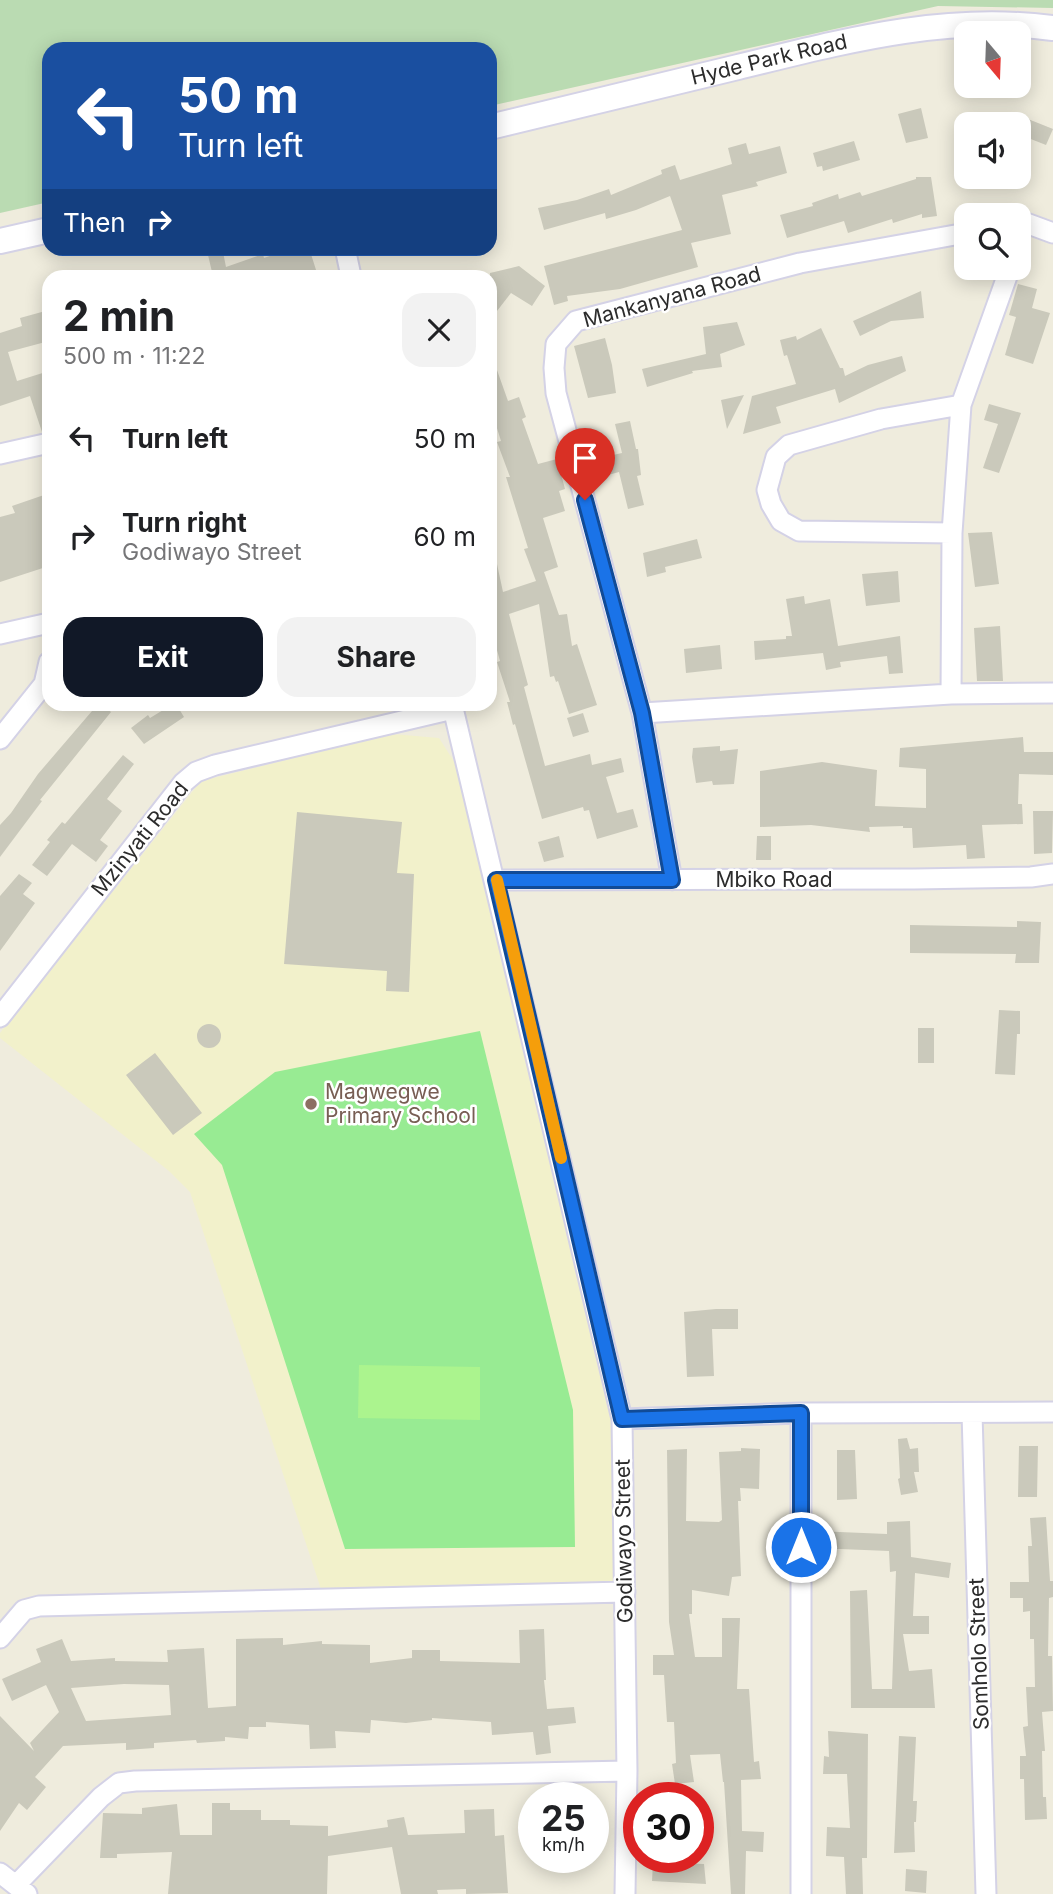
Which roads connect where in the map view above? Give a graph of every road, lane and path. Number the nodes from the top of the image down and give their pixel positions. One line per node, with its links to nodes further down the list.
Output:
1 (1053, 28): 2 (street, Hyde Park Road)
2 (497, 125)
3 (1031, 226): 5 (street)
4 (42, 232): 7 (street)
5 (1053, 233)
6 (954, 235): 20 (street, Mankanyana Road)
7 (0, 241)
8 (1006, 280): 9 (street)
9 (961, 405): 12 (street); 12 (street)
10 (42, 445): 11 (street)
11 (0, 454)
12 (952, 533): 16 (street)
13 (42, 625): 14 (street)
14 (0, 634)
15 (42, 686): 21 (street)
16 (951, 694): 17 (street); 20 (street)
17 (1053, 694)
18 (433, 711): 25 (street, Mzinyati Road)
19 (454, 711): 23 (street, Godiwayo Street)
20 (642, 713): 24 (street, Mankanyana Road)
21 (0, 739)
22 (1053, 874): 24 (street, Mbiko Road)
23 (496, 880): 24 (street, Mbiko Road); 29 (street, Godiwayo Street)
24 (672, 880)
25 (0, 1017)
26 (1053, 1412): 28 (street)
27 (801, 1413): 28 (street); 29 (street); 36 (street)
28 (972, 1413): 37 (street, Somholo Street)
29 (622, 1419): 30 (street, Godiwayo Street)
30 (625, 1592): 31 (street); 32 (street, Godiwayo Street)
31 (0, 1638)
32 (627, 1772): 34 (street); 35 (street, Godiwayo Street)
33 (0, 1872): 34 (street)
34 (22, 1889)
35 (625, 1894)
36 (801, 1894)
37 (986, 1894)

